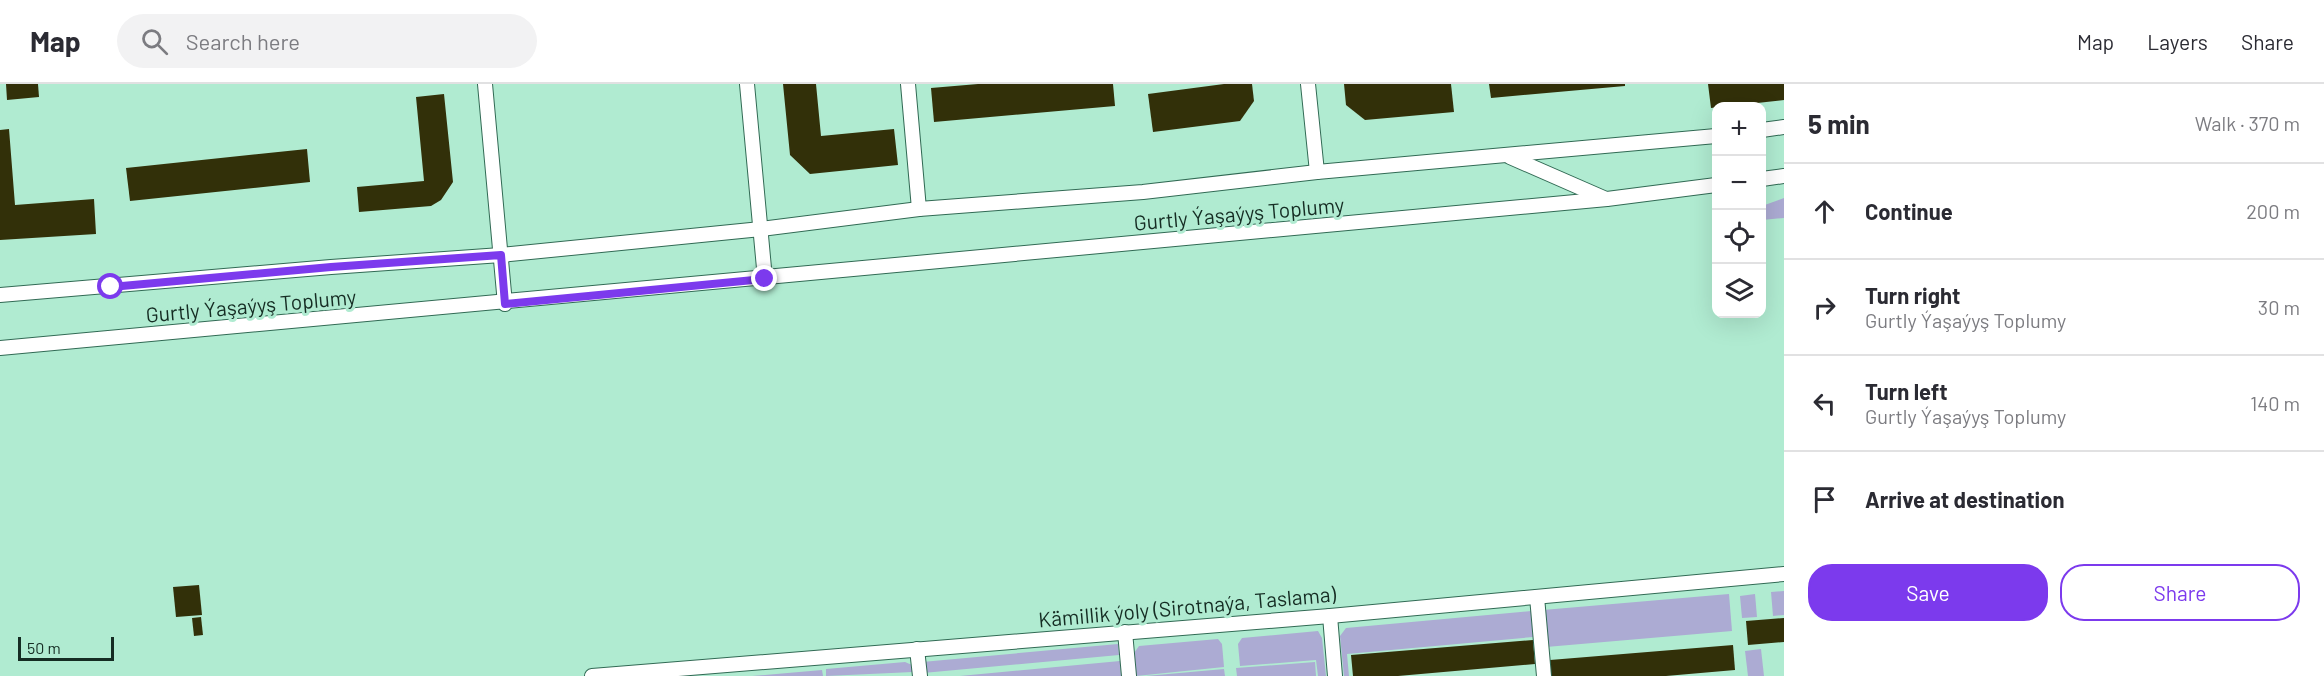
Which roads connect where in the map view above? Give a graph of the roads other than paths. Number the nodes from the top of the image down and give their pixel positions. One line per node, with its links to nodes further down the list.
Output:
1 (485, 84): 16 (street)
2 (747, 84): 15 (street)
3 (908, 84): 14 (street)
4 (1308, 84): 9 (street)
5 (1784, 127): 6 (street)
6 (1766, 129)
7 (1712, 136): 8 (street)
8 (1508, 156): 9 (street); 13 (street)
9 (1317, 172): 14 (street)
10 (1784, 176): 11 (street)
11 (1766, 178)
12 (1712, 186): 13 (street, Gurtly Ýaşaýyş Toplumy)
13 (1608, 199): 17 (street, Gurtly Ýaşaýyş Toplumy)
14 (919, 209): 15 (street)
15 (761, 229): 16 (street); 17 (street)
16 (501, 255): 18 (street); 19 (street)
17 (765, 279): 19 (street, Gurtly Ýaşaýyş Toplumy)
18 (0, 295)
19 (505, 304): 20 (street, Gurtly Ýaşaýyş Toplumy)
20 (0, 348)
21 (1784, 574): 22 (street, Kämillik ýoly (Sirotnaýa, Taslama))
22 (1537, 597): 23 (street, Kämillik ýoly (Sirotnaýa, Taslama)); 30 (street)
23 (1330, 616): 24 (street, Kämillik ýoly (Sirotnaýa, Taslama)); 29 (street)
24 (1125, 632): 25 (street, Kämillik ýoly (Sirotnaýa, Taslama)); 28 (street)
25 (917, 649): 26 (street, Kämillik ýoly (Sirotnaýa, Taslama)); 27 (street)
26 (592, 676)
27 (920, 676)
28 (1129, 676)
29 (1335, 676)
30 (1544, 676)

